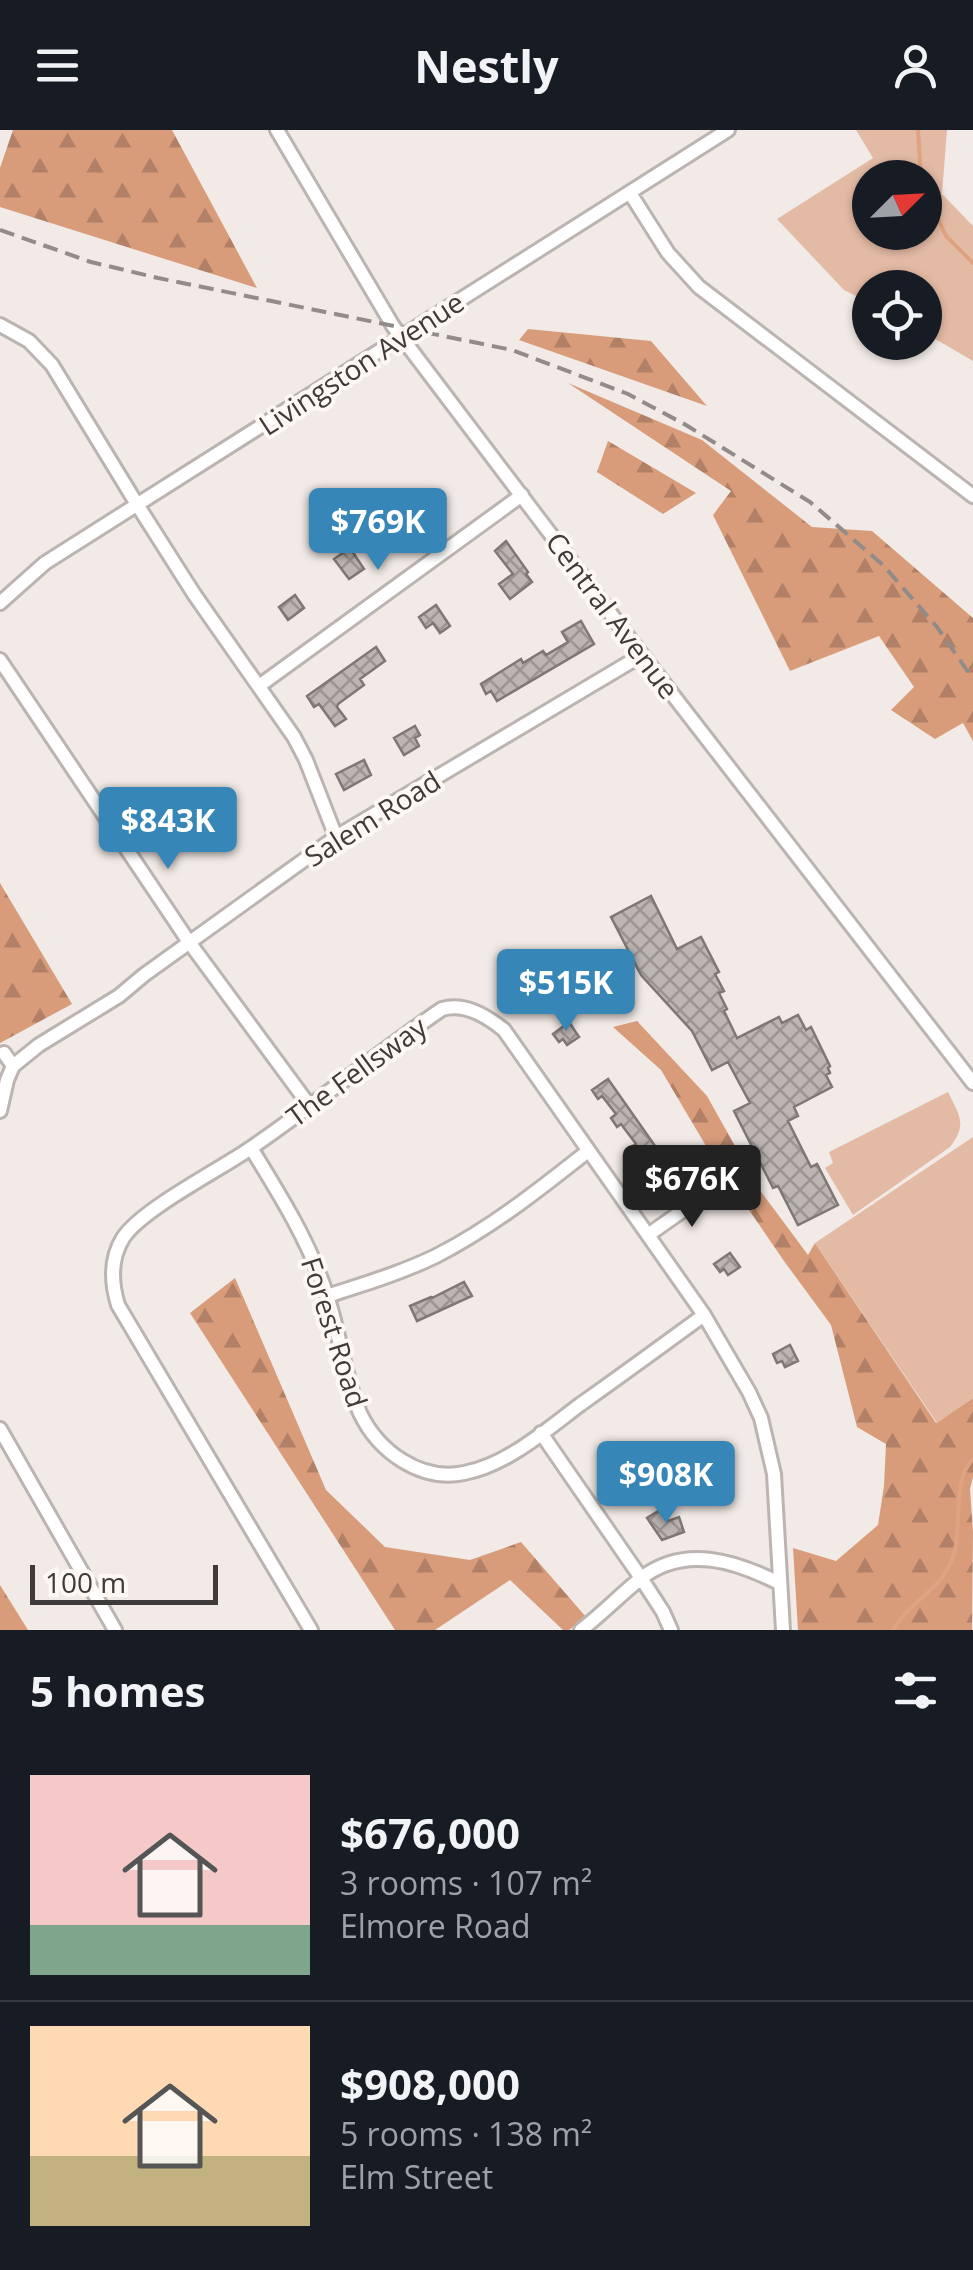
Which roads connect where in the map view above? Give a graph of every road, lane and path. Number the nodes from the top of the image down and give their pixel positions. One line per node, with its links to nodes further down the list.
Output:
1 (276, 130): 5 (street, Central Avenue)
2 (728, 130): 3 (street, Livingston Avenue)
3 (630, 193): 5 (street, Livingston Avenue); 7 (street)
4 (0, 325): 8 (street)
5 (402, 337): 6 (street, Central Avenue); 8 (street, Livingston Avenue)
6 (522, 496): 10 (street, Central Avenue); 12 (street)
7 (973, 496)
8 (138, 506): 9 (street, Livingston Avenue); 12 (street)
9 (0, 603)
10 (642, 656): 13 (street, Salem Road); 17 (street, Central Avenue)
11 (0, 660): 14 (street)
12 (260, 686): 13 (street)
13 (336, 837): 14 (street, Salem Road)
14 (189, 942): 16 (street, Salem Road); 18 (street)
15 (4, 1053): 16 (street)
16 (13, 1066): 19 (street)
17 (973, 1084)
18 (309, 1104): 20 (street, The Fellsway); 21 (street, The Fellsway)
19 (0, 1111)
20 (251, 1148): 24 (street, Forest Road); 31 (street, The Fellsway)
21 (588, 1151): 23 (street, The Fellsway); 24 (street)
22 (712, 1190): 23 (street)
23 (648, 1234): 25 (street, The Fellsway)
24 (327, 1296): 27 (street, Forest Road)
25 (704, 1316): 27 (street, Forest Road); 29 (street, The Fellsway)
26 (0, 1429): 30 (street)
27 (542, 1433): 28 (street)
28 (641, 1578): 29 (street); 32 (street); 33 (street)
29 (780, 1583): 34 (street, The Fellsway)
30 (115, 1630)
31 (311, 1630)
32 (580, 1630)
33 (671, 1630)
34 (783, 1630)

